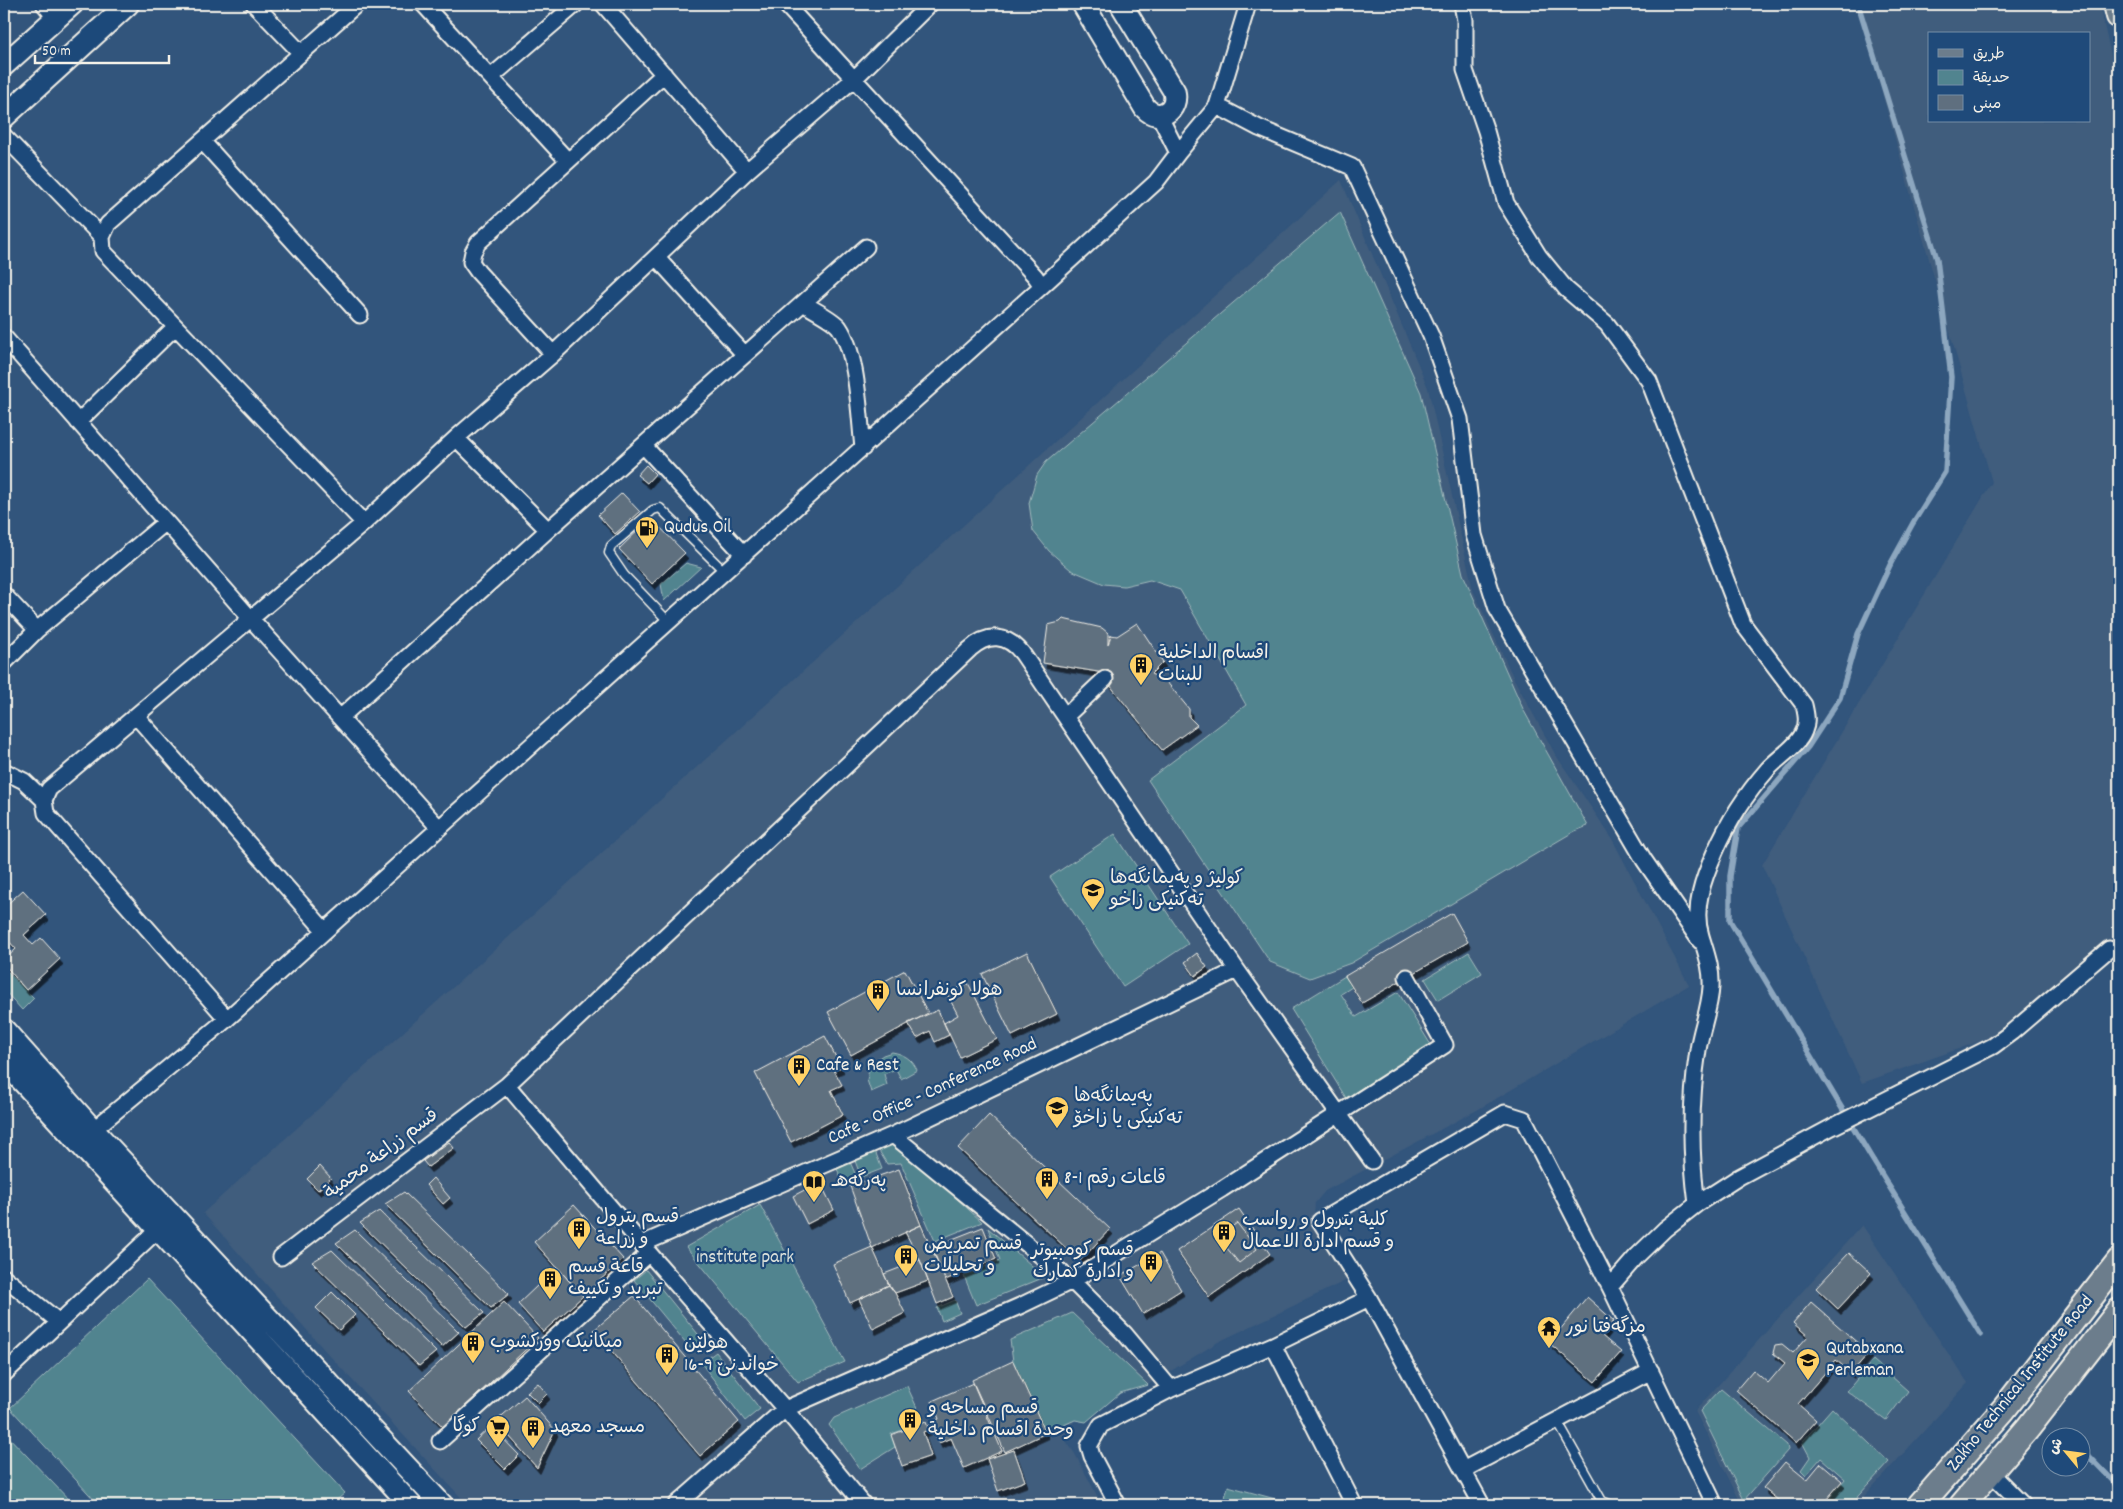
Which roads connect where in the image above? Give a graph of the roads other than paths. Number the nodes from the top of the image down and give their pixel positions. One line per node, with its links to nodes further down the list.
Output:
1 (72, 4): 16 (main road)
2 (128, 4): 26 (main road)
3 (254, 4): 19 (street)
4 (357, 4): 19 (street)
5 (423, 4): 22 (street)
6 (576, 4): 22 (street)
7 (603, 4): 21 (street)
8 (785, 4): 23 (street)
9 (930, 4): 23 (street)
10 (1083, 4): 25 (main road)
11 (1121, 4): 25 (main road)
12 (1248, 4): 24 (street)
13 (1462, 4): 18 (street)
14 (1475, 4): 18 (street)
15 (2116, 4): 17 (main road)
16 (50, 11): 20 (main road)
17 (2119, 16)
18 (1465, 20): 65 (street)
19 (301, 53): 28 (street)
20 (4, 65)
21 (664, 74): 30 (street); 31 (street)
22 (491, 78): 30 (street)
23 (855, 78): 31 (street); 35 (street)
24 (1217, 106): 29 (street); 65 (street)
25 (1160, 115): 29 (street)
26 (4, 117)
27 (4, 136): 32 (street)
28 (202, 141): 32 (street); 37 (street)
29 (1178, 153): 35 (street)
30 (568, 161): 40 (street)
31 (747, 171): 34 (street)
32 (102, 237): 38 (street)
33 (866, 247): 36 (street)
34 (656, 257): 40 (street); 41 (street)
35 (1042, 286): 45 (street)
36 (803, 303): 41 (street); 45 (street)
37 (360, 315)
38 (175, 327): 42 (street); 47 (street)
39 (4, 337): 42 (street)
40 (553, 354): 43 (street)
41 (745, 355): 44 (street)
42 (78, 422): 46 (street)
43 (456, 438): 47 (street); 48 (street)
44 (644, 446): 48 (street); 49 (street)
45 (863, 448): 49 (street)
46 (166, 522): 52 (street); 54 (street)
47 (364, 523): 52 (street)
48 (548, 530): 59 (street)
49 (744, 554): 50 (street)
50 (725, 572): 53 (street); 53 (lane)
51 (4, 595): 54 (street)
52 (251, 619): 58 (street); 59 (street)
53 (670, 622): 62 (street)
54 (37, 630): 55 (street)
55 (4, 663)
56 (1105, 679): 57 (street)
57 (1066, 716): 66 (street, قسم زراعة محمية); 71 (street, قسم زراعة محمية)
58 (137, 717): 61 (street); 63 (street)
59 (341, 717): 62 (street)
60 (4, 772): 61 (street)
61 (44, 800): 68 (street)
62 (439, 828): 63 (street)
63 (325, 931): 68 (street)
64 (2108, 949): 76 (street)
65 (1706, 950): 76 (street)
66 (1237, 970): 72 (street, قسم زراعة محمية); 74 (street, Cafe - Office - Conference Road)
67 (1407, 978): 72 (street)
68 (227, 1019): 73 (street)
69 (4, 1030): 73 (main road)
70 (4, 1061): 77 (main road)
71 (507, 1085): 78 (street); 79 (street, قسم زراعة محمية)
72 (1340, 1113): 75 (street, قسم زراعة محمية); 82 (street)
73 (93, 1130): 77 (main road)
74 (893, 1135): 78 (street, Cafe - Office - Conference Road); 82 (street)
75 (1372, 1161)
76 (1696, 1204): 83 (street)
77 (166, 1222): 86 (street); 98 (main road); 99 (main road)
78 (645, 1248): 91 (street); 93 (street, Cafe - Office - Conference Road)
79 (280, 1257)
80 (2119, 1261): 106 (main road, Zakho Technical Institute Road)
81 (4, 1276): 86 (street)
82 (1072, 1281): 90 (street); 91 (street)
83 (1610, 1287): 84 (street); 88 (street)
84 (1369, 1298): 87 (street); 94 (street)
85 (2119, 1311): 95 (main road)
86 (59, 1322): 89 (street)
87 (1273, 1345): 90 (street); 103 (street)
88 (1651, 1371): 92 (street); 97 (street)
89 (4, 1374)
90 (1171, 1389): 102 (street)
91 (785, 1409): 100 (street); 101 (street)
92 (1557, 1421): 94 (street); 96 (lane)
93 (440, 1442)
94 (1463, 1470): 104 (street)
95 (1990, 1472): 107 (main road); 108 (street)
96 (1601, 1503): 105 (lane)
97 (1711, 1503)
98 (411, 1505)
99 (442, 1505)
100 (676, 1505)
101 (864, 1505)
102 (1118, 1505)
103 (1354, 1505)
104 (1482, 1505)
105 (1612, 1505)
106 (1920, 1505)
107 (1962, 1505)
108 (2023, 1505)

